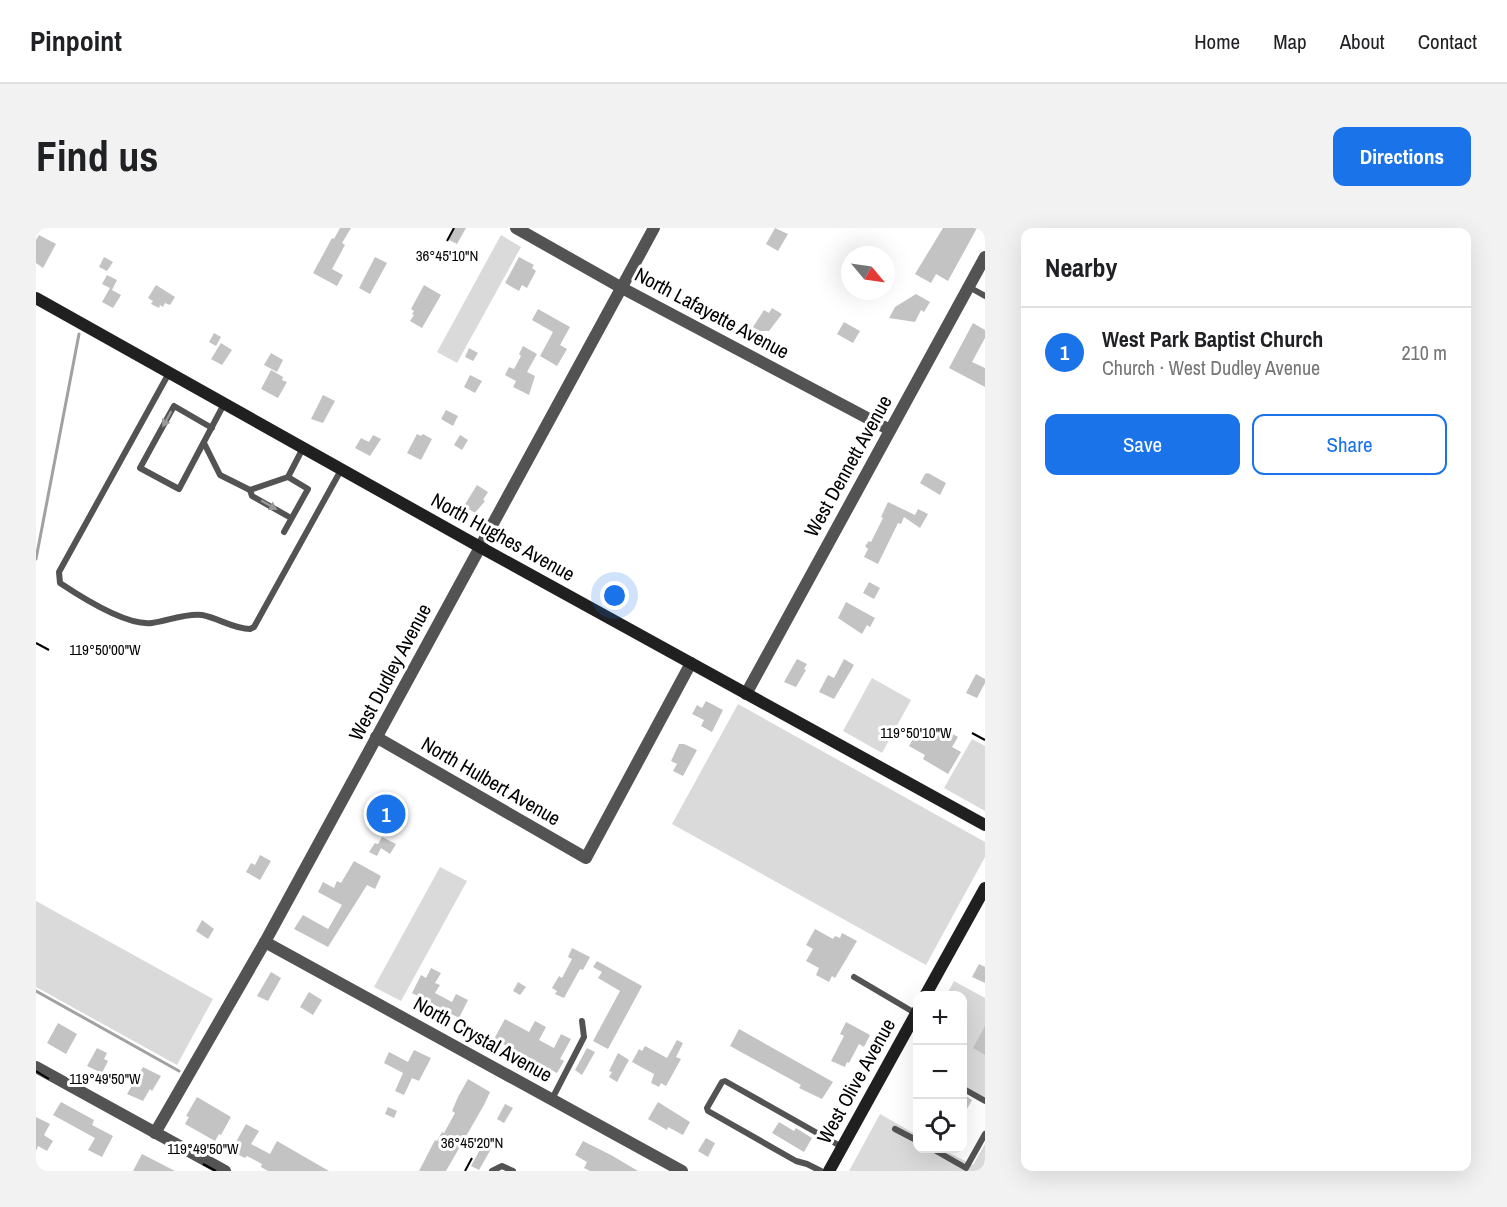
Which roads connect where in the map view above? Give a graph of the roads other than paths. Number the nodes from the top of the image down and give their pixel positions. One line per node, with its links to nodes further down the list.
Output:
1 (516, 228): 5 (street, North Lafayette Avenue)
2 (654, 228): 5 (street, West Dudley Avenue)
3 (985, 257): 4 (street, West Dennett Avenue)
4 (969, 287): 6 (lane); 11 (street, West Dennett Avenue)
5 (622, 288): 11 (street, North Lafayette Avenue); 19 (street, West Dudley Avenue)
6 (985, 296)
7 (36, 298): 8 (street, North Hughes Avenue)
8 (169, 373): 9 (street, North Hughes Avenue); 14 (lane)
9 (224, 404): 10 (lane); 13 (street, North Hughes Avenue)
10 (212, 428): 12 (lane); 12 (lane, one-way to 12)
11 (891, 430): 21 (street, West Dennett Avenue)
12 (204, 443): 16 (lane)
13 (303, 448): 14 (street, North Hughes Avenue); 15 (lane)
14 (341, 469): 19 (street, North Hughes Avenue)
15 (288, 477): 16 (lane); 17 (lane)
16 (250, 490): 17 (lane, one-way to 17)
17 (291, 518): 18 (lane)
18 (284, 532)
19 (480, 547): 20 (street, North Hughes Avenue); 22 (street, West Dudley Avenue)
20 (691, 663): 21 (street, North Hughes Avenue); 22 (street, North Hulbert Avenue)
21 (746, 694): 23 (street, North Hughes Avenue)
22 (376, 737): 25 (street, West Dudley Avenue)
23 (985, 825)
24 (985, 888): 27 (street)
25 (265, 942): 33 (street, North Crystal Avenue); 36 (street, West Dudley Avenue)
26 (854, 977): 28 (lane)
27 (928, 991)
28 (913, 1010)
29 (913, 1018): 39 (street, West Olive Avenue)
30 (582, 1021): 33 (lane)
31 (37, 1070): 36 (street)
32 (967, 1090): 34 (lane)
33 (552, 1099): 44 (street, North Crystal Avenue)
34 (985, 1101)
35 (895, 1129): 38 (lane)
36 (155, 1132): 41 (street)
37 (985, 1134): 40 (lane)
38 (913, 1138)
39 (842, 1148): 45 (lane); 46 (street, West Olive Avenue)
40 (938, 1153)
41 (225, 1171)
42 (492, 1171): 43 (lane)
43 (513, 1171)
44 (682, 1171)
45 (821, 1171)
46 (829, 1171)

